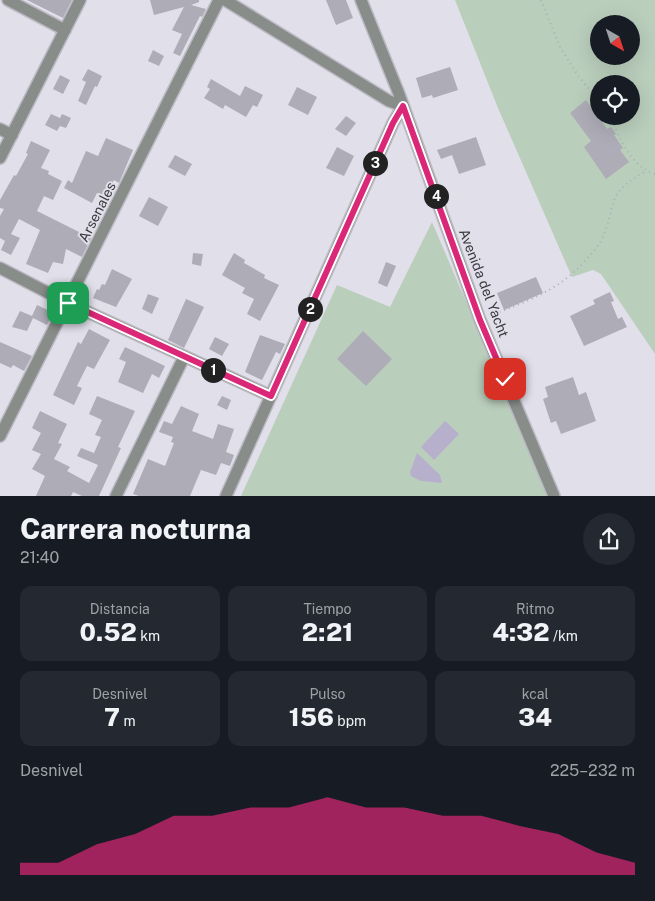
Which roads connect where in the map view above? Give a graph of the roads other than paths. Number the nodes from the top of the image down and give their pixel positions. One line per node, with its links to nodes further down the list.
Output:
1 (8, 0): 6 (street)
2 (80, 0): 6 (street)
3 (219, 0): 12 (street, Arsenales)
4 (225, 0): 7 (street)
5 (361, 0): 7 (street, Avenida del Yacht)
6 (64, 30): 9 (street)
7 (403, 106): 14 (street); 18 (street, Avenida del Yacht)
8 (0, 129): 9 (street)
9 (12, 135): 10 (street)
10 (0, 158)
11 (0, 268): 12 (street)
12 (68, 303): 13 (street); 15 (street, Arsenales)
13 (184, 357): 14 (street); 16 (street)
14 (271, 396): 17 (street)
15 (0, 436)
16 (116, 496)
17 (226, 496)
18 (554, 496)

